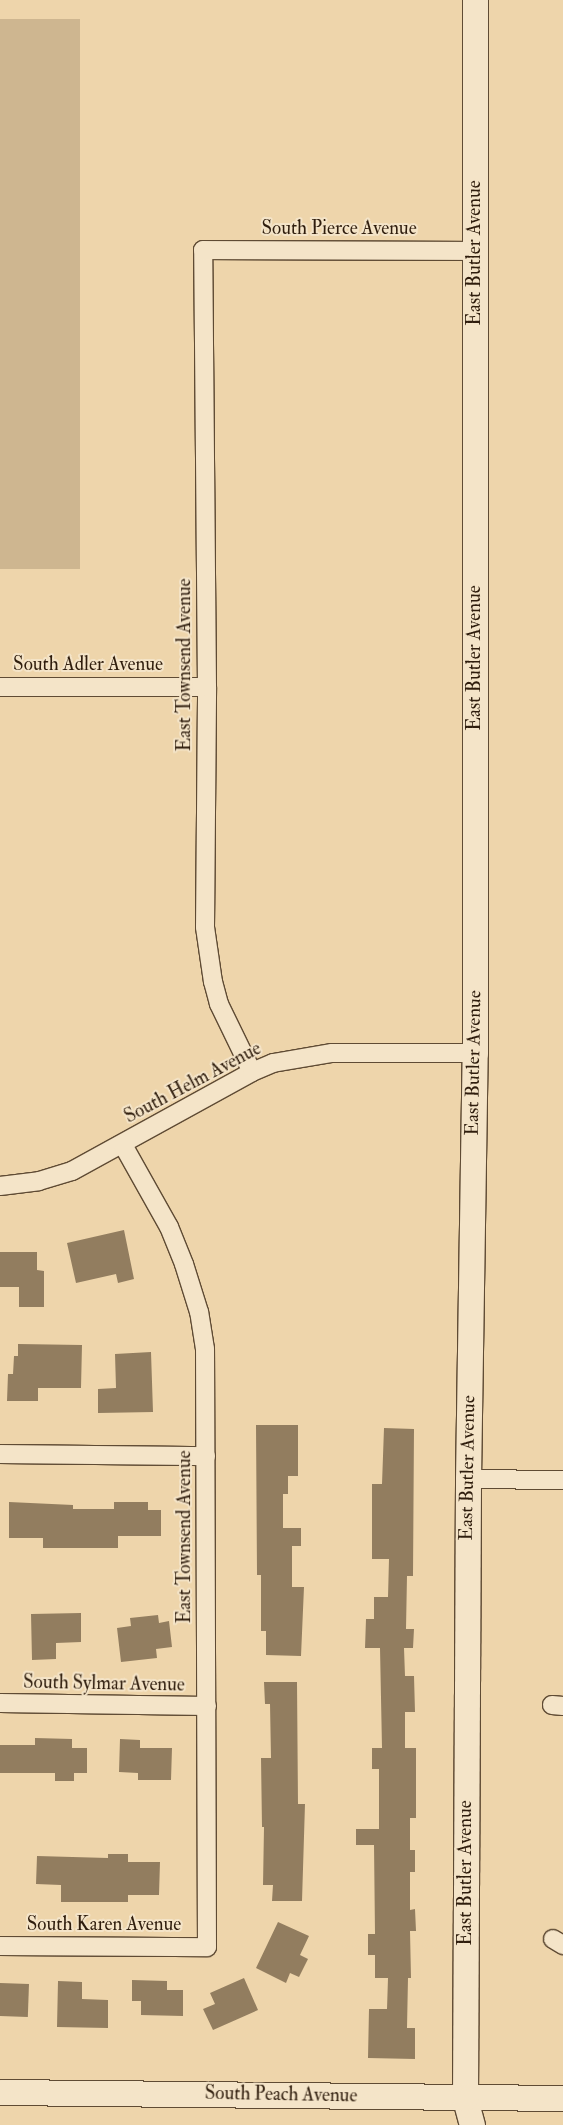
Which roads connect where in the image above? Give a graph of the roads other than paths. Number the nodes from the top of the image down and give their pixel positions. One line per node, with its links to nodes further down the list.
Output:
1 (475, 0): 3 (street, East Butler Avenue)
2 (203, 250): 3 (street, South Pierce Avenue); 5 (street, East Townsend Avenue)
3 (475, 251): 6 (street, East Butler Avenue)
4 (0, 687): 5 (street, South Adler Avenue)
5 (207, 687): 7 (street, East Townsend Avenue)
6 (475, 1053): 7 (street, South Helm Avenue); 12 (street, East Butler Avenue)
7 (252, 1072): 8 (street, South Helm Avenue)
8 (123, 1145): 9 (street, South Helm Avenue); 11 (street, East Townsend Avenue)
9 (0, 1186)
10 (0, 1454): 11 (street)
11 (206, 1456): 15 (street, East Townsend Avenue)
12 (468, 1479): 13 (street); 19 (street, East Butler Avenue)
13 (563, 1480)
14 (0, 1703): 15 (street, South Sylmar Avenue)
15 (207, 1706): 17 (street, East Townsend Avenue)
16 (0, 1946): 17 (street, South Karen Avenue)
17 (207, 1947)
18 (0, 2092): 19 (street, South Peach Avenue)
19 (465, 2098): 20 (street, South Peach Avenue); 21 (street, East Butler Avenue)
20 (563, 2098)
21 (472, 2125)

